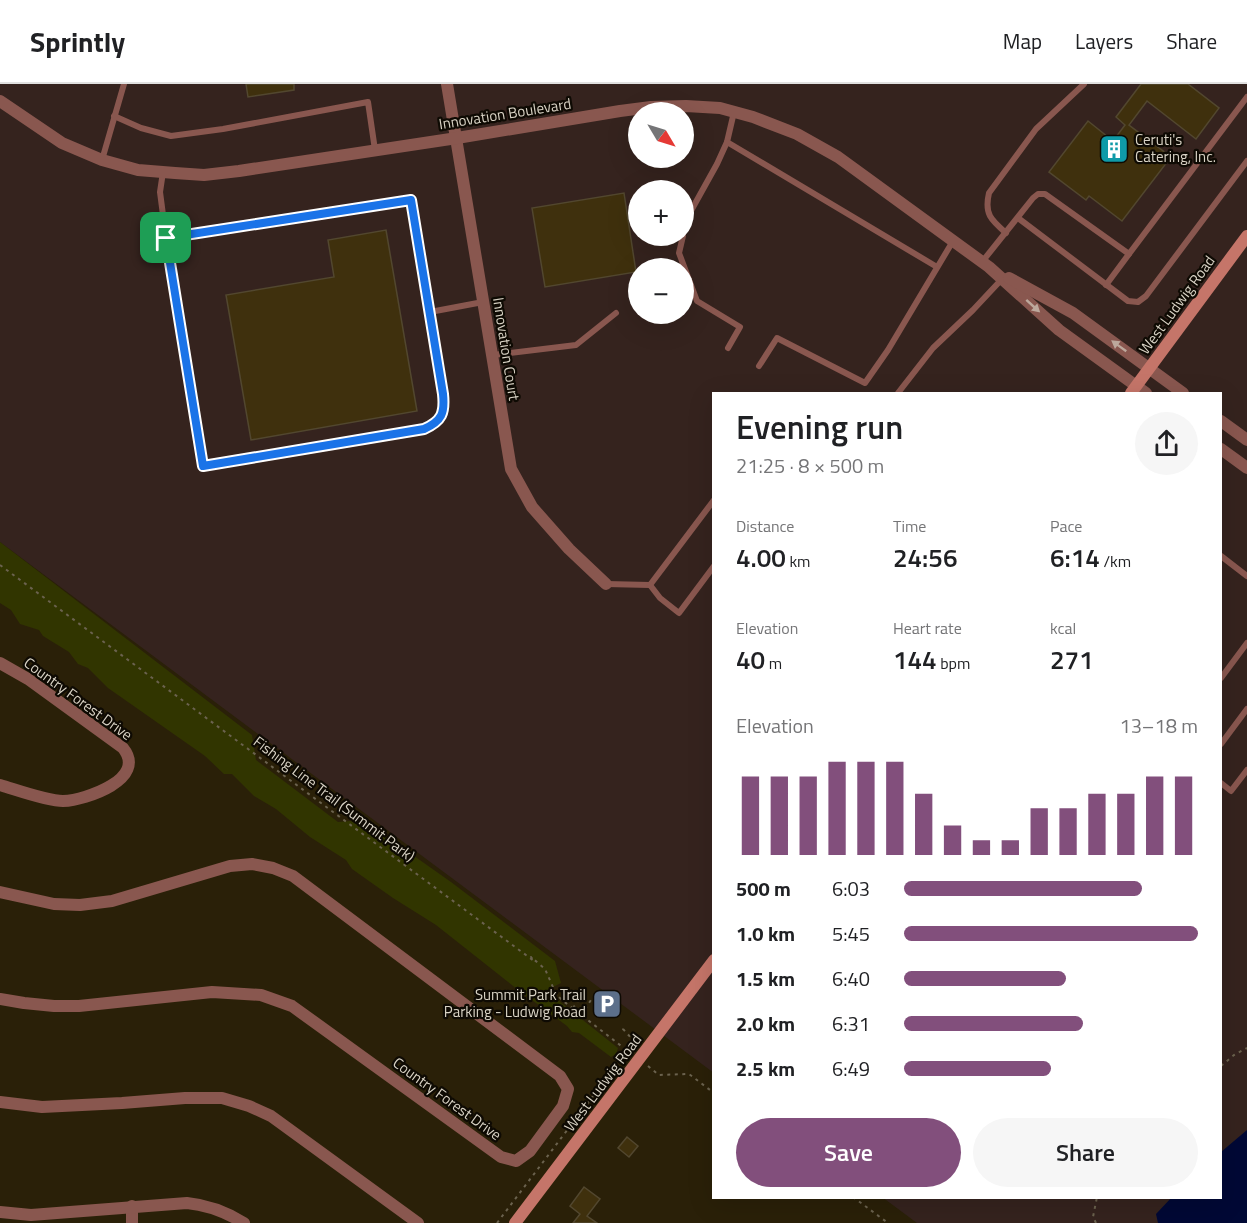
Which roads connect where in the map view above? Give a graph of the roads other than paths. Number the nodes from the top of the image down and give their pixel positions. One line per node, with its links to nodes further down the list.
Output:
1 (124, 84): 7 (lane)
2 (447, 84): 8 (street, Innovation Court)
3 (1084, 84): 16 (lane)
4 (1247, 97): 21 (lane)
5 (0, 101): 11 (street, Innovation Boulevard)
6 (734, 112): 8 (street, Innovation Boulevard); 9 (lane); 19 (street, Innovation Boulevard)
7 (114, 116): 10 (lane); 11 (lane)
8 (457, 138): 10 (street, Innovation Boulevard); 26 (street, Innovation Court)
9 (727, 142): 14 (lane); 23 (lane)
10 (375, 150): 13 (street, Innovation Boulevard)
11 (102, 160): 13 (street, Innovation Boulevard)
12 (1247, 161): 25 (lane)
13 (163, 172): 18 (lane)
14 (694, 205)
15 (1018, 218): 16 (lane); 21 (lane); 25 (lane)
16 (1006, 233): 22 (lane)
17 (1247, 236): 32 (main road, West Ludwig Road)
18 (166, 238): 27 (lane); 27 (lane)
19 (953, 241): 22 (street, Innovation Boulevard); 23 (lane)
20 (681, 246): 29 (lane)
21 (1129, 254): 25 (lane)
22 (986, 264): 24 (street, Innovation Boulevard); 32 (street, Innovation Boulevard, one-way to 22)
23 (938, 267): 31 (lane)
24 (1002, 279): 33 (street, Innovation Boulevard, one-way to 33); 34 (lane)
25 (1106, 285)
26 (483, 302): 27 (lane); 30 (street, Innovation Court)
27 (430, 312)
28 (616, 313): 30 (lane)
29 (728, 348)
30 (492, 355): 44 (street, Innovation Court)
31 (759, 366)
32 (1149, 368): 33 (main road, West Ludwig Road); 35 (street, Innovation Boulevard)
33 (1138, 391)
34 (899, 392)
35 (1182, 392)
36 (1222, 422): 37 (street)
37 (1247, 440)
38 (1222, 450): 39 (street)
39 (1247, 468)
40 (712, 503): 45 (lane)
41 (1222, 557): 43 (lane)
42 (712, 569): 45 (lane)
43 (1247, 576)
44 (606, 585): 45 (lane)
45 (650, 585)
46 (1247, 643): 48 (lane)
47 (0, 663): 53 (street, Country Forest Drive)
48 (1222, 677)
49 (1247, 709): 50 (lane)
50 (1222, 743)
51 (1247, 770): 52 (lane)
52 (1222, 784)
53 (0, 785)
54 (0, 892): 56 (street, Country Forest Drive)
55 (712, 963): 63 (main road, West Ludwig Road)
56 (0, 999)
57 (0, 1102): 62 (street)
58 (132, 1206): 59 (street); 60 (street); 61 (street)
59 (0, 1212)
60 (132, 1223)
61 (244, 1223)
62 (418, 1223)
63 (515, 1223)

